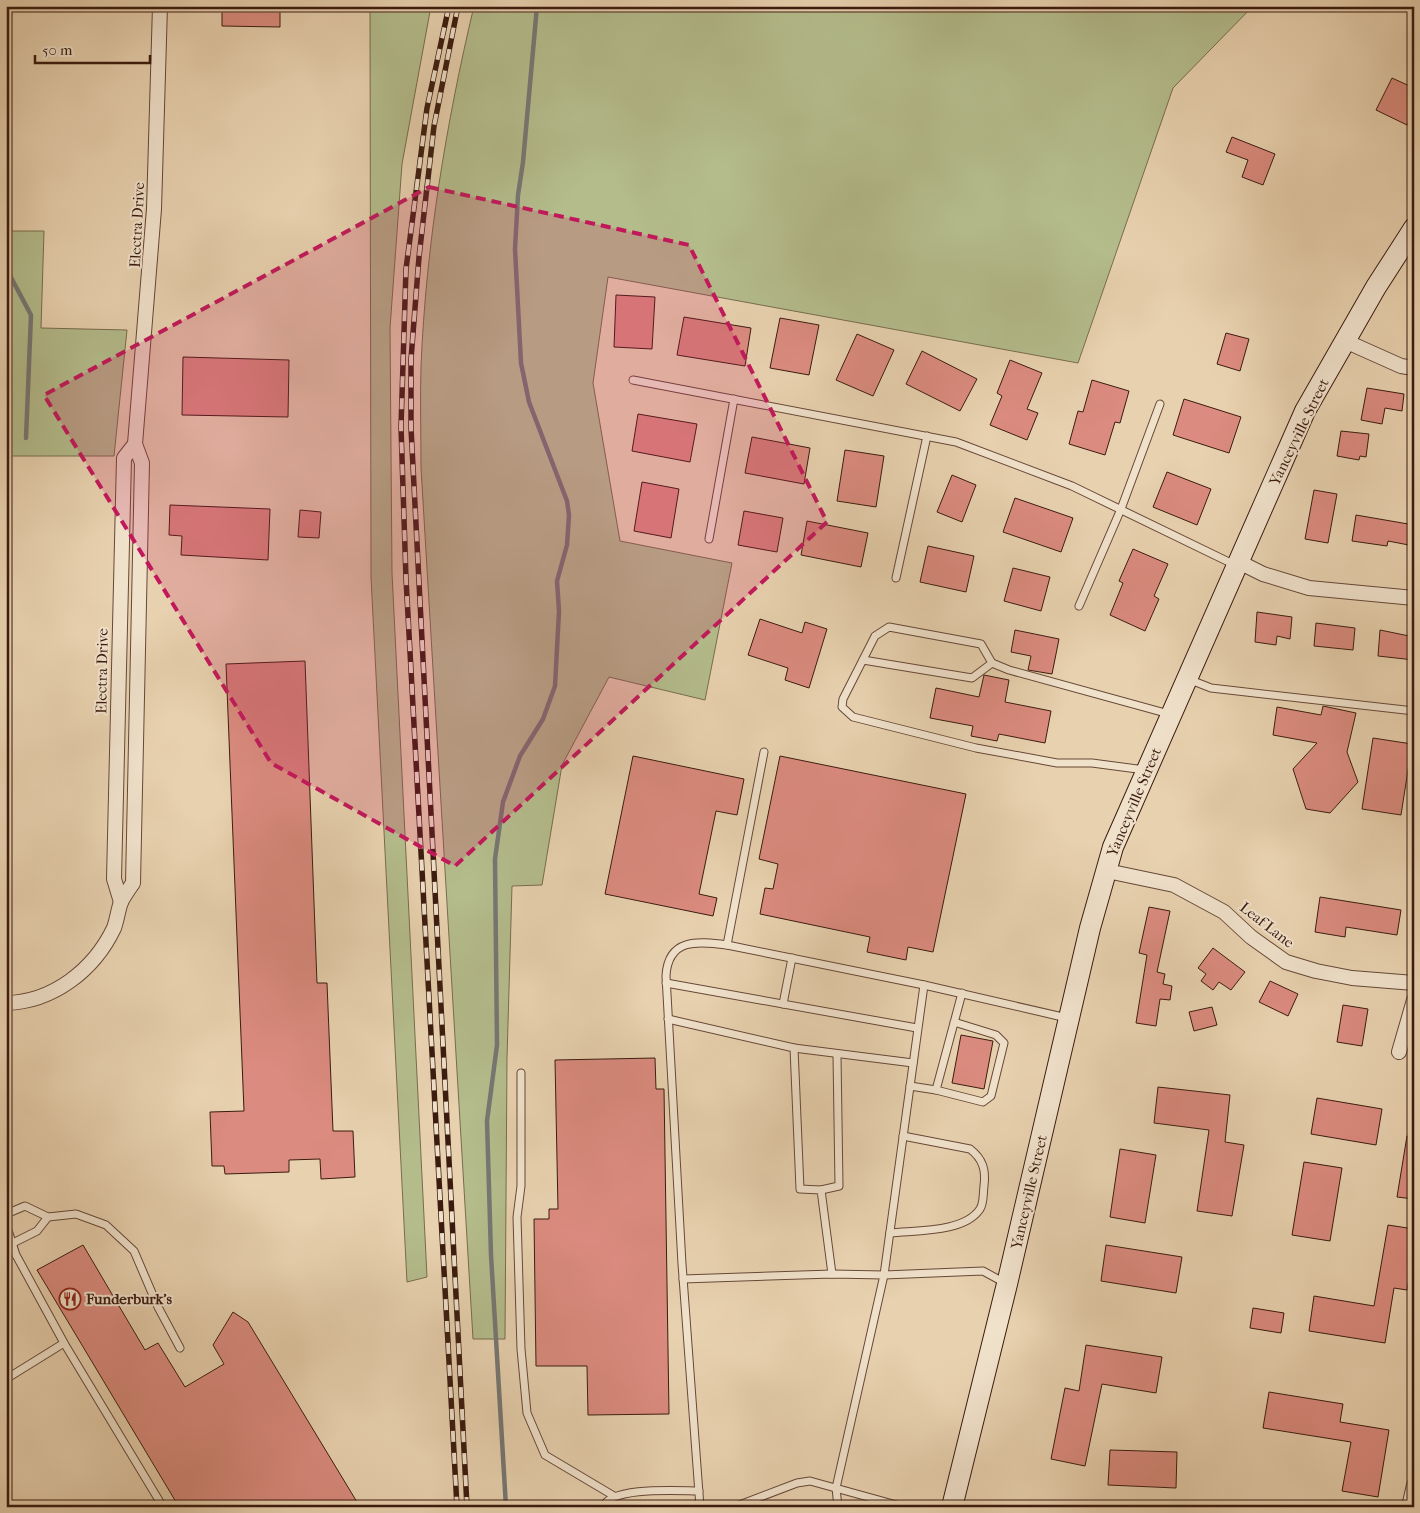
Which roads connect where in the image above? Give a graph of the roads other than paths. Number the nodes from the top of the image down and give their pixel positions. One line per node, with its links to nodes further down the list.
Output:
1 (160, 6): 9 (street, Electra Drive)
2 (1414, 228): 3 (main road, Yanceyville Street)
3 (1345, 341): 4 (street); 12 (main road, Yanceyville Street)
4 (1414, 368)
5 (633, 380): 6 (lane)
6 (734, 399): 8 (lane); 11 (lane)
7 (1160, 404): 10 (lane)
8 (927, 436): 10 (lane); 13 (lane)
9 (135, 444): 16 (street, Electra Drive); 17 (street, Electra Drive)
10 (1121, 509): 12 (lane); 15 (lane)
11 (709, 539)
12 (1239, 564): 14 (street); 20 (main road, Yanceyville Street)
13 (896, 578)
14 (1414, 598)
15 (1079, 606)
16 (120, 612): 17 (lane); 26 (street, Electra Drive)
17 (140, 612): 26 (street, Electra Drive)
18 (863, 660): 19 (lane); 19 (lane); 24 (lane)
19 (992, 663): 22 (lane)
20 (1188, 679): 21 (lane); 22 (main road, Yanceyville Street)
21 (1414, 711)
22 (1172, 714): 24 (main road, Yanceyville Street)
23 (764, 752): 27 (lane)
24 (1147, 771): 25 (main road, Yanceyville Street)
25 (1107, 870): 30 (street, Leaf Lane); 36 (main road, Yanceyville Street)
26 (121, 902): 34 (street, Electra Drive)
27 (728, 946): 28 (lane); 29 (lane)
28 (792, 958): 31 (lane); 35 (lane)
29 (666, 982): 35 (lane); 37 (lane)
30 (1414, 983)
31 (924, 985): 32 (lane); 39 (lane)
32 (962, 993): 36 (lane); 38 (lane)
33 (1414, 1000): 41 (street)
34 (6, 1003)
35 (783, 1004): 39 (lane)
36 (1069, 1018): 57 (main road, Yanceyville Street)
37 (668, 1019): 40 (lane); 56 (lane)
38 (954, 1022): 46 (lane); 46 (lane)
39 (917, 1028): 43 (lane)
40 (794, 1048): 42 (lane); 48 (lane)
41 (1399, 1052)
42 (837, 1055): 43 (lane); 48 (lane)
43 (913, 1063): 45 (lane)
44 (521, 1073): 64 (lane)
45 (910, 1086): 46 (lane); 47 (lane)
46 (936, 1090)
47 (903, 1136): 52 (lane); 52 (lane)
48 (822, 1190): 54 (lane)
49 (6, 1214): 50 (lane)
50 (48, 1217): 53 (lane); 59 (lane)
51 (7, 1227): 53 (lane)
52 (890, 1233): 55 (lane)
53 (13, 1243): 58 (lane)
54 (832, 1274): 55 (lane); 56 (lane)
55 (884, 1275): 57 (lane); 62 (lane)
56 (683, 1279): 63 (lane)
57 (1007, 1284): 72 (main road, Yanceyville Street)
58 (64, 1343): 60 (lane); 66 (lane)
59 (180, 1348)
60 (6, 1379)
61 (1414, 1484): 73 (street)
62 (836, 1488): 65 (lane); 69 (lane); 70 (lane)
63 (699, 1491): 64 (lane); 68 (lane)
64 (614, 1496): 67 (lane)
65 (882, 1504): 71 (lane)
66 (164, 1507)
67 (603, 1507)
68 (700, 1507)
69 (734, 1507)
70 (838, 1507)
71 (904, 1507)
72 (952, 1507)
73 (1409, 1507)

